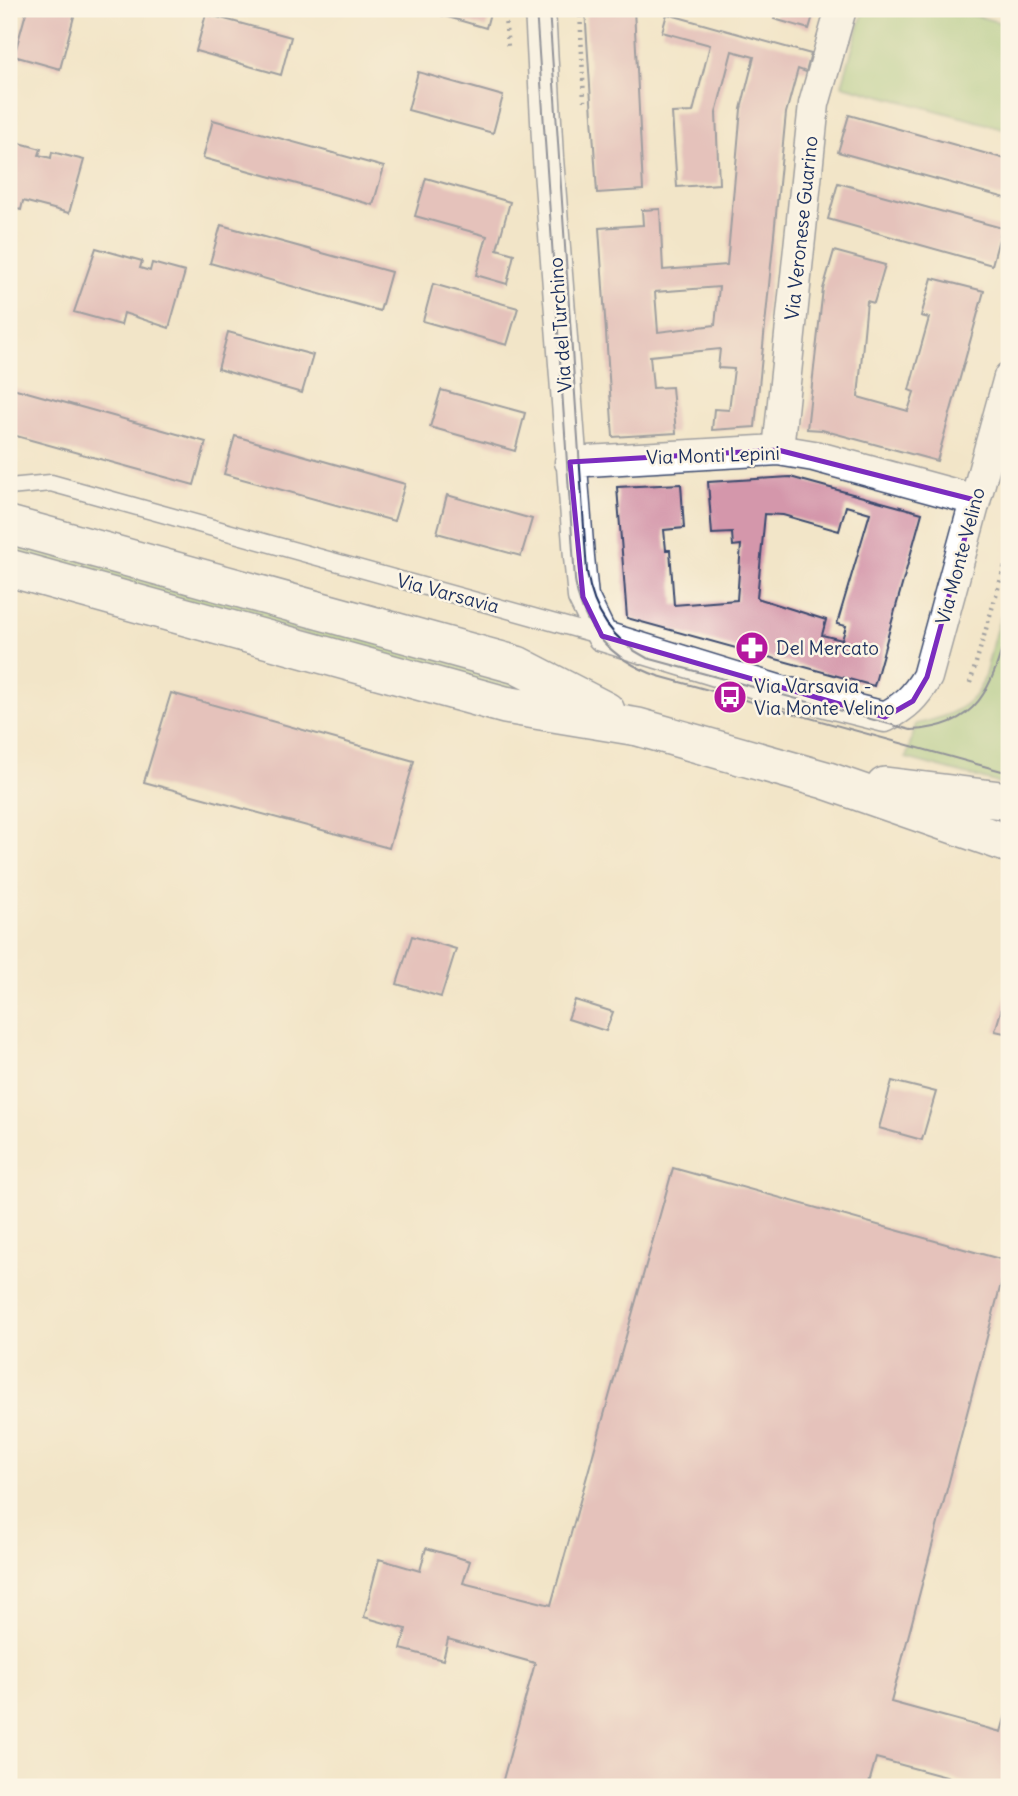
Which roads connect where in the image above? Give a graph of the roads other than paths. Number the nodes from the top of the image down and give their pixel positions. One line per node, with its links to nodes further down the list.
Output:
1 (540, 9): 5 (street, Via del Turchino)
2 (841, 9): 4 (street, Via Veronese Guarino)
3 (1009, 377): 7 (street, Via Monte Velino)
4 (778, 450): 5 (street, Via Monti Lepini); 7 (street, Via Monti Lepini)
5 (570, 462): 10 (street, Via del Turchino)
6 (9, 487): 10 (lane, Via Varsavia)
7 (975, 500): 11 (street, Via Monte Velino)
8 (9, 525): 12 (street)
9 (9, 568): 12 (street)
10 (602, 636): 11 (street, Via Varsavia)
11 (886, 717)
12 (638, 727): 13 (street)
13 (825, 780): 14 (street); 15 (street)
14 (1009, 801)
15 (1009, 844)

